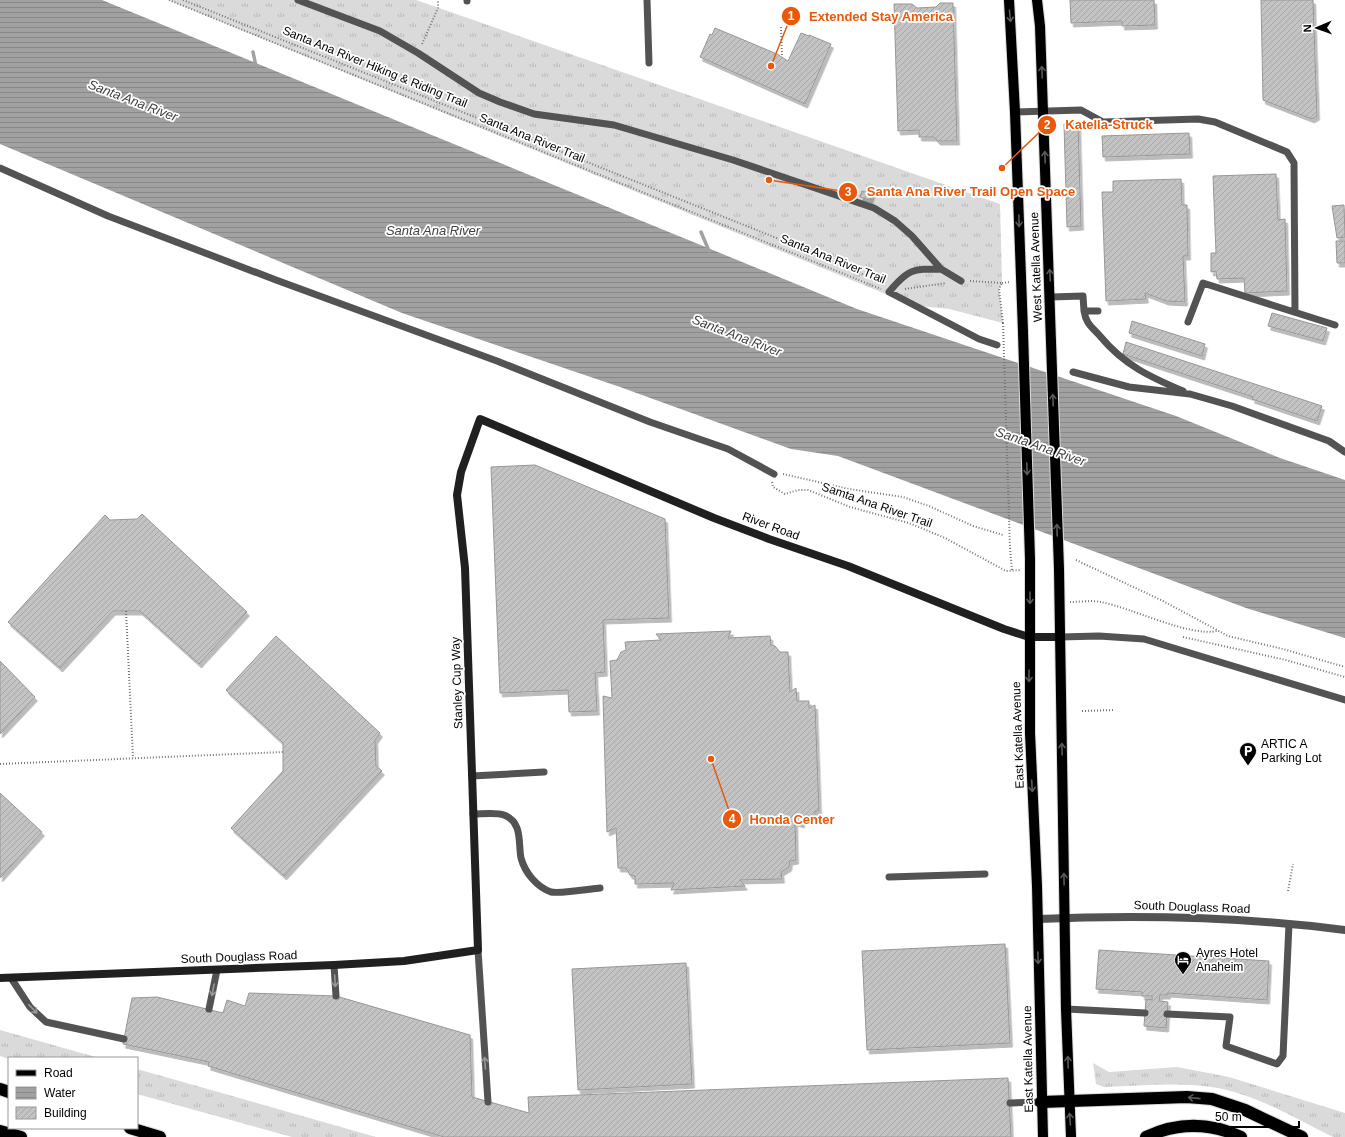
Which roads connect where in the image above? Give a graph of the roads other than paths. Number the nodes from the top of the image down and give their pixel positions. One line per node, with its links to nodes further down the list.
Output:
1 (298, 0): 9 (lane)
2 (647, 0): 5 (lane)
3 (1009, 0): 7 (main road, West Katella Avenue, one-way to 7)
4 (1038, 0): 6 (main road, West Katella Avenue, one-way to 4)
5 (649, 63)
6 (1043, 111): 7 (lane); 11 (main road, West Katella Avenue, one-way to 6); 14 (lane)
7 (1015, 112): 17 (main road, West Katella Avenue, one-way to 17)
8 (0, 168): 23 (lane)
9 (941, 269): 10 (lane); 18 (lane)
10 (961, 282)
11 (1051, 297): 12 (lane); 25 (main road, West Katella Avenue, one-way to 11, bridge)
12 (1084, 311): 13 (lane); 20 (lane)
13 (1098, 311)
14 (1296, 312): 15 (lane); 16 (lane)
15 (1188, 322)
16 (1335, 325)
17 (1023, 332): 24 (main road, East Katella Avenue, one-way to 24, bridge)
18 (997, 345)
19 (1073, 372): 20 (lane)
20 (1190, 394): 22 (lane)
21 (480, 419): 24 (main road, River Road); 28 (main road, Stanley Cup Way)
22 (1345, 452)
23 (774, 474)
24 (1029, 637): 25 (main road, River Road); 34 (main road, East Katella Avenue, one-way to 34)
25 (1060, 637): 26 (lane); 33 (main road, one-way to 25)
26 (1345, 700)
27 (544, 772): 28 (lane)
28 (472, 776): 29 (main road, Stanley Cup Way)
29 (474, 814): 32 (lane); 37 (main road, Stanley Cup Way)
30 (985, 874): 31 (lane)
31 (889, 877)
32 (600, 888)
33 (1064, 918): 34 (street, South Douglass Road); 35 (street, South Douglass Road); 44 (main road)
34 (1038, 919): 50 (main road, East Katella Avenue, one-way to 50)
35 (1289, 924): 36 (street, South Douglass Road); 46 (lane)
36 (1345, 930)
37 (478, 950): 38 (main road, South Douglass Road); 49 (lane, one-way to 37)
38 (334, 965): 39 (main road, South Douglass Road); 42 (lane, one-way to 42)
39 (217, 970): 41 (main road, South Douglass Road); 43 (lane, one-way to 43)
40 (0, 978): 41 (main road, South Douglass Road)
41 (11, 978): 47 (lane, one-way to 47)
42 (336, 996)
43 (209, 1009)
44 (1066, 1009): 45 (lane); 48 (main road, one-way to 44)
45 (1145, 1013)
46 (1167, 1014)
47 (124, 1039)
48 (1069, 1101): 50 (highway); 57 (main road, one-way to 48); 60 (highway, one-way to 48)
49 (488, 1102)
50 (1041, 1102): 51 (lane); 56 (main road, East Katella Avenue)
51 (1010, 1103)
52 (133, 1129): 55 (highway)
53 (0, 1131): 54 (highway)
54 (21, 1137)
55 (160, 1137)
56 (1043, 1137)
57 (1071, 1137)
58 (1146, 1137): 59 (highway)
59 (1241, 1137)
60 (1302, 1137)

